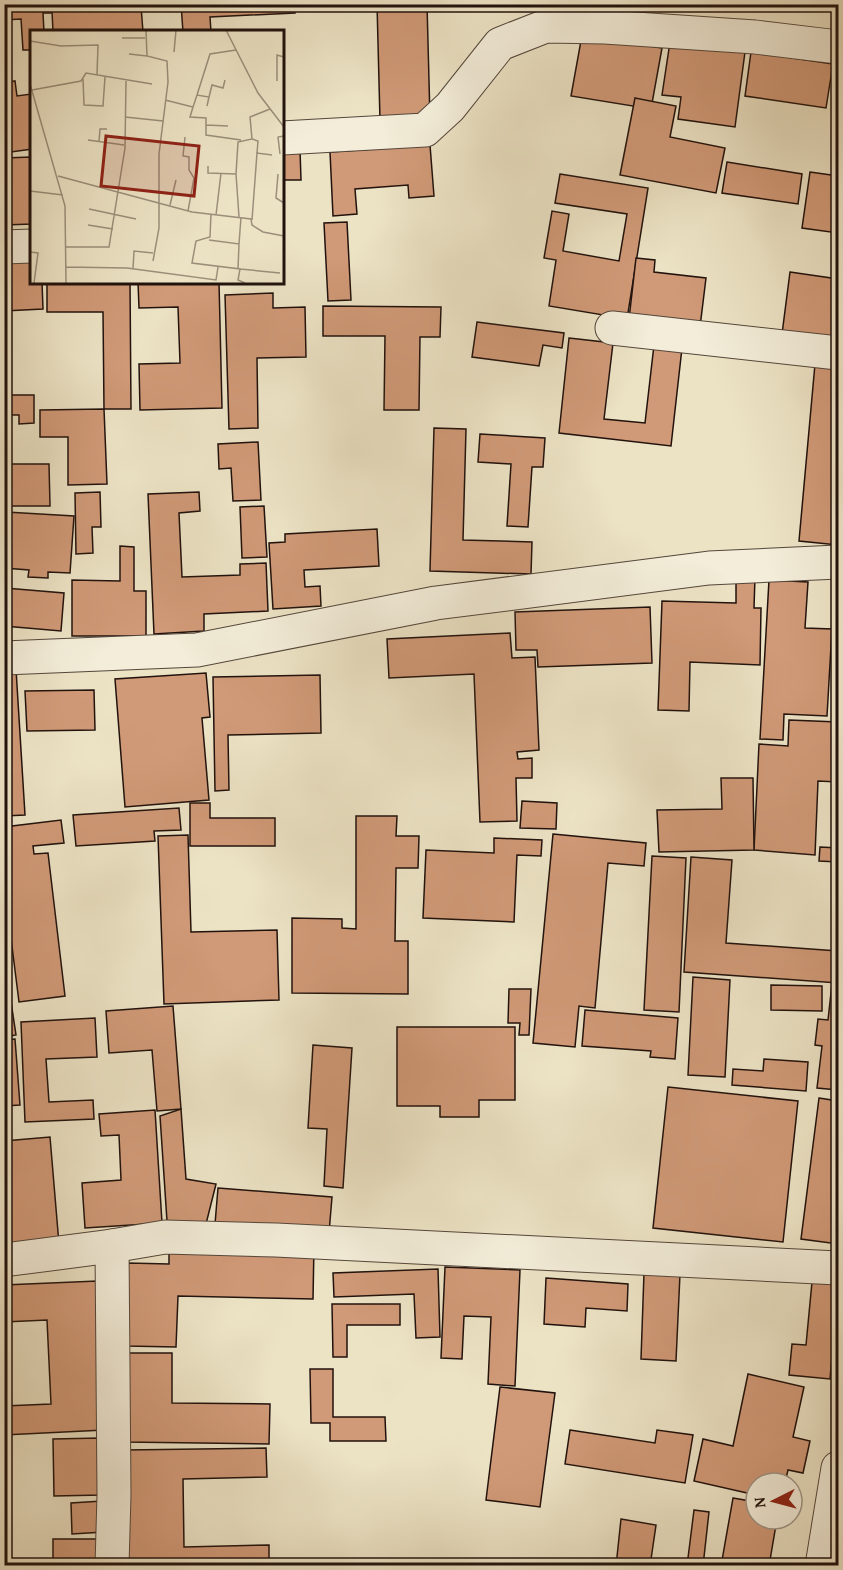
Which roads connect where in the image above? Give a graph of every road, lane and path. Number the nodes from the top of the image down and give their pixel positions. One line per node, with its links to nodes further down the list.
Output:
1 (838, 47): 2 (street)
2 (284, 138)
3 (4, 246): 4 (street)
4 (30, 246)
5 (612, 328): 6 (street)
6 (838, 353)
7 (838, 562): 8 (street)
8 (4, 658)
9 (112, 1246): 10 (street); 11 (street); 13 (street)
10 (4, 1260)
11 (838, 1269)
12 (838, 1467): 14 (street)
13 (112, 1566)
14 (822, 1566)

